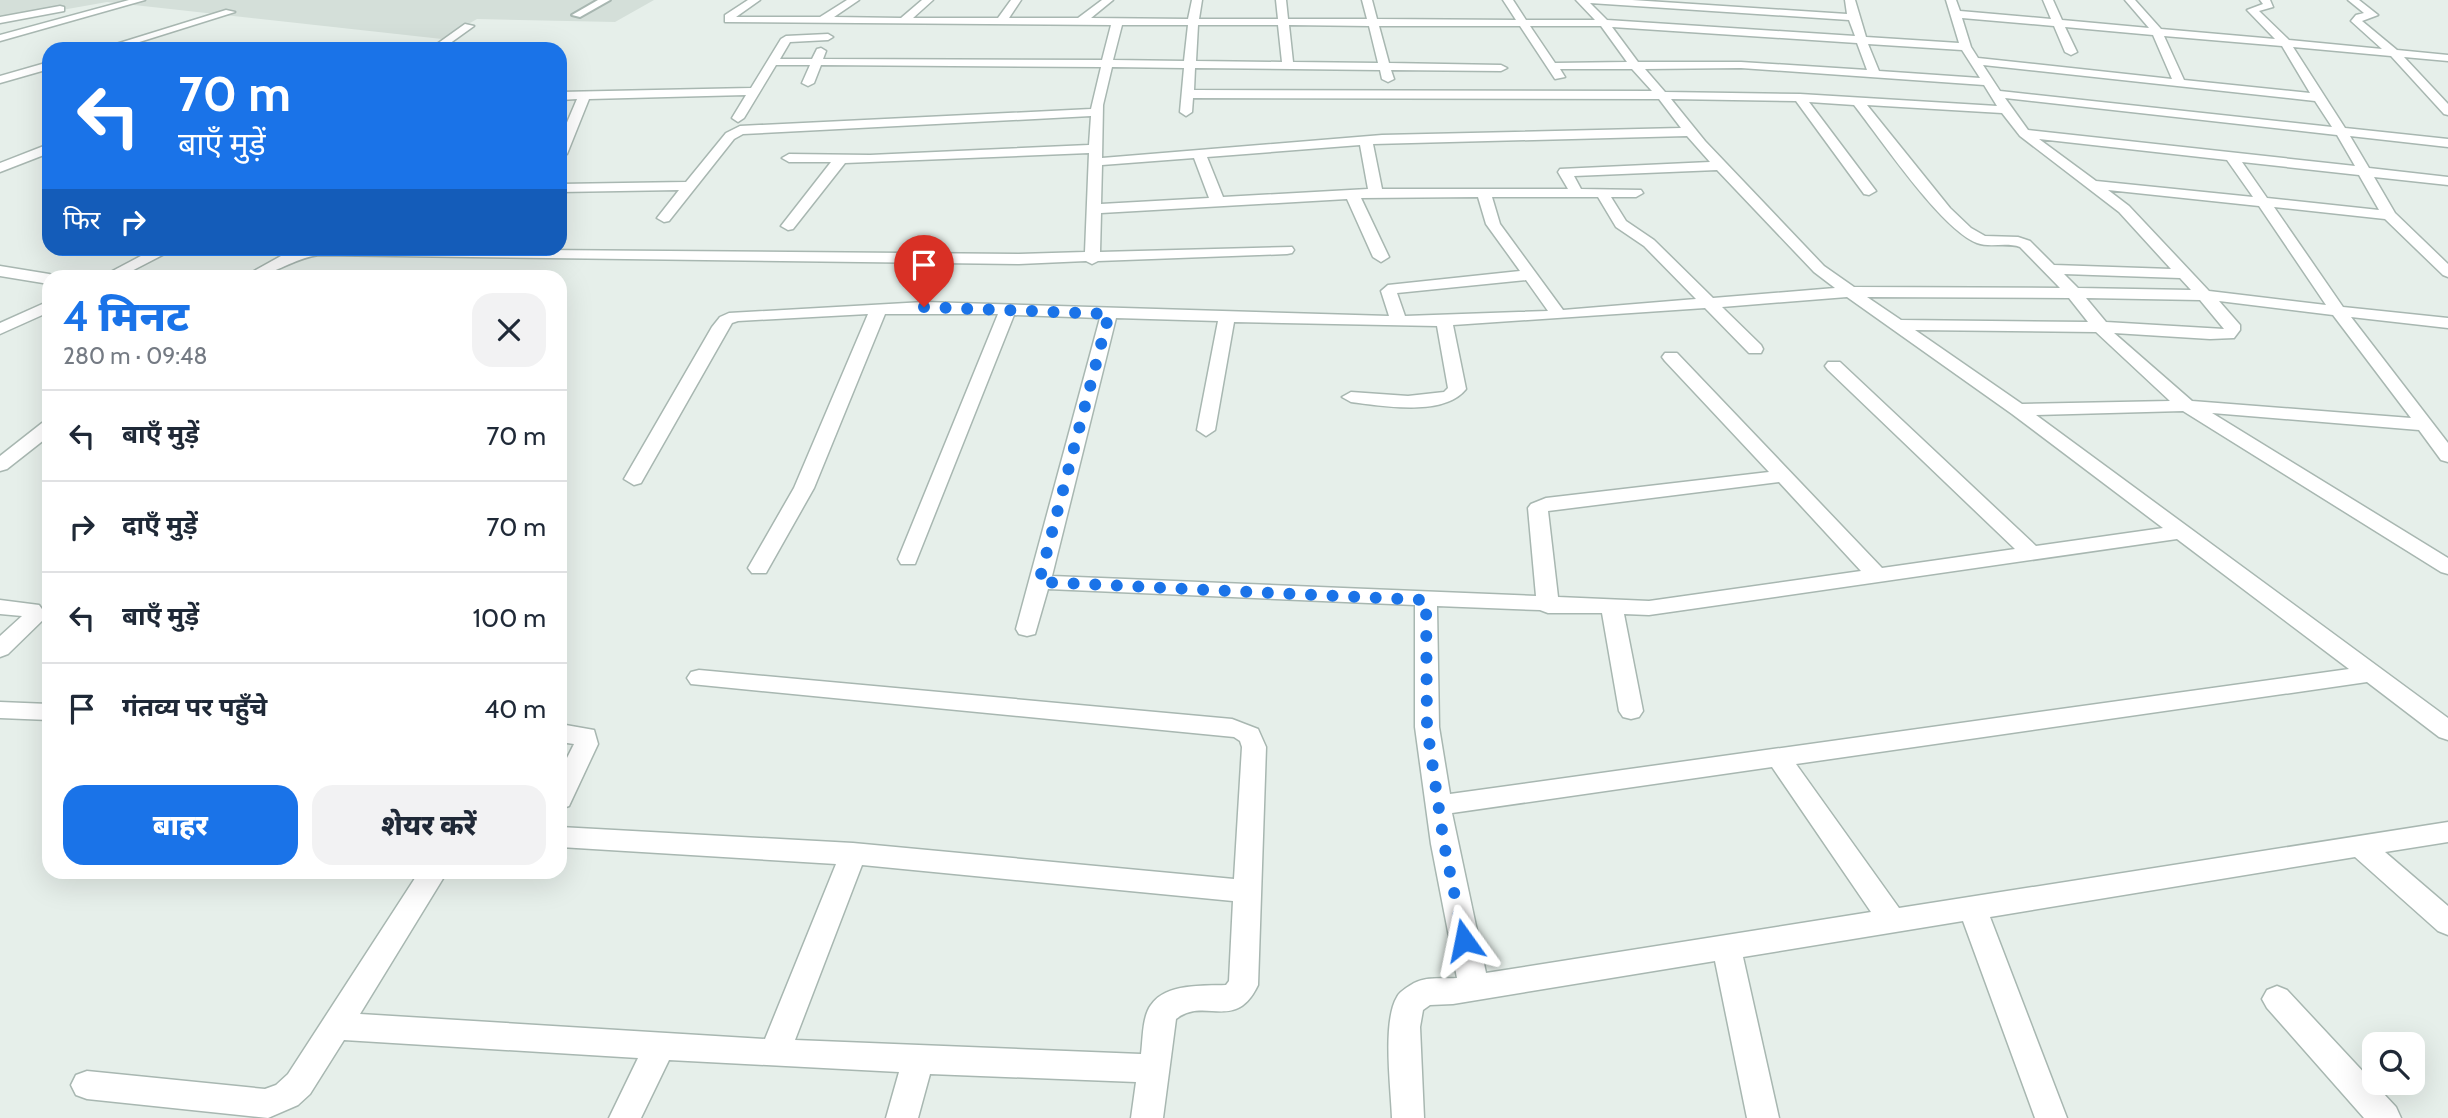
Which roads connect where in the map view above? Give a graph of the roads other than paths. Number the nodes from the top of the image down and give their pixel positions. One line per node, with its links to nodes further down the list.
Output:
1 (112, 0): 26 (street)
2 (140, 0): 42 (street)
3 (605, 0): 23 (lane)
4 (755, 0): 28 (street)
5 (854, 0): 28 (street)
6 (928, 0): 27 (street)
7 (1016, 0): 25 (street)
8 (1108, 0): 30 (street)
9 (1197, 0): 32 (street)
10 (1281, 0): 33 (street)
11 (1367, 0): 34 (street)
12 (1508, 0): 35 (street)
13 (1583, 0): 20 (street); 36 (street)
14 (1850, 0): 24 (street)
15 (1951, 0): 22 (street)
16 (2048, 0): 37 (street)
17 (2130, 0): 40 (street)
18 (2265, 0): 47 (street)
19 (2353, 0): 51 (street)
20 (1663, 3): 24 (street)
21 (230, 12): 45 (street)
22 (1957, 14): 37 (street); 48 (street)
23 (577, 15)
24 (1853, 17): 43 (street)
25 (1003, 19): 27 (street); 30 (street)
26 (0, 20)
27 (904, 20): 29 (street)
28 (821, 21): 29 (street)
29 (837, 21): 41 (street)
30 (1081, 21): 31 (street)
31 (1117, 22): 32 (street); 56 (street)
32 (1192, 22): 33 (street); 57 (street)
33 (1283, 22): 34 (street); 59 (street)
34 (1374, 23): 35 (street); 62 (street)
35 (1525, 23): 36 (street); 60 (street)
36 (1604, 23): 39 (street); 58 (street)
37 (2059, 23): 40 (street); 50 (street)
38 (468, 26): 46 (street)
39 (1670, 27): 44 (street); 49 (street)
40 (2157, 31): 47 (street); 68 (street)
41 (828, 37): 54 (street); 55 (street)
42 (0, 38)
43 (1863, 40): 48 (street); 49 (street); 64 (street)
44 (1669, 41)
45 (129, 42)
46 (445, 42)
47 (2285, 43): 51 (street); 78 (street)
48 (1966, 47): 53 (street)
49 (1807, 52): 58 (street); 64 (street)
50 (2071, 52)
51 (2394, 53): 52 (street); 81 (street)
52 (2448, 58)
53 (1976, 61): 66 (street); 68 (street)
54 (771, 62): 55 (street); 69 (street)
55 (815, 62): 56 (street); 67 (street)
56 (1107, 63): 57 (street); 82 (street)
57 (1189, 64): 59 (street); 70 (street)
58 (1634, 64): 60 (street); 74 (street)
59 (1288, 65): 62 (street)
60 (1551, 66): 72 (street)
61 (42, 67): 65 (street)
62 (1384, 67): 63 (street); 71 (street)
63 (1500, 68)
64 (1874, 73): 66 (street)
65 (0, 80)
66 (1989, 82): 73 (street)
67 (808, 83)
68 (2180, 83): 78 (street)
69 (754, 91): 76 (street); 84 (street)
70 (1188, 94): 71 (street); 83 (street)
71 (1392, 94): 72 (street)
72 (1572, 94): 74 (street)
73 (1997, 94): 80 (street); 85 (street)
74 (1662, 95): 77 (street); 86 (street)
75 (567, 96): 76 (street)
76 (584, 96): 88 (street)
77 (1800, 98): 79 (street); 104 (street)
78 (2319, 98): 85 (street)
79 (1857, 101): 80 (street); 123 (street)
80 (2006, 110): 87 (street)
81 (2448, 111)
82 (1097, 112): 93 (street); 102 (street)
83 (1186, 112)
84 (738, 118)
85 (2341, 131): 90 (street); 99 (street)
86 (1690, 132): 89 (street); 97 (street)
87 (2024, 132): 94 (street); 101 (street)
88 (567, 137)
89 (1366, 140): 92 (street); 106 (street)
90 (2448, 143)
91 (42, 151): 98 (street)
92 (1199, 153): 93 (street); 111 (street)
93 (1095, 155): 96 (street); 113 (street)
94 (2232, 157): 99 (street); 112 (street)
95 (789, 158): 96 (street)
96 (841, 159): 116 (street)
97 (1721, 166): 107 (street); 131 (street)
98 (0, 169)
99 (2364, 172): 100 (street); 114 (street)
100 (2448, 181)
101 (2094, 185): 112 (street); 128 (street)
102 (689, 186): 103 (street); 115 (street)
103 (567, 188)
104 (1869, 191)
105 (1484, 192): 106 (street); 107 (street); 129 (street)
106 (1377, 193): 109 (street)
107 (1577, 193): 108 (street)
108 (1602, 193): 110 (street); 134 (street)
109 (1352, 194): 111 (street); 121 (street)
110 (1636, 194)
111 (1217, 201): 113 (street)
112 (2261, 202): 114 (street); 138 (street)
113 (1093, 209): 122 (street)
114 (2389, 215): 127 (street)
115 (664, 218)
116 (788, 226)
117 (1287, 250): 122 (street)
118 (567, 252): 122 (street)
119 (152, 256): 124 (street)
120 (293, 256): 125 (street)
121 (1381, 257)
122 (1092, 259)
123 (2050, 269): 128 (street); 132 (street)
124 (123, 270)
125 (264, 270)
126 (0, 271): 130 (street)
127 (2448, 272)
128 (2185, 274): 133 (street)
129 (1530, 275): 140 (street); 143 (street)
130 (42, 278)
131 (1850, 292): 132 (street); 134 (street); 145 (street)
132 (2074, 293): 133 (street); 146 (street)
133 (2205, 295): 138 (street); 146 (street)
134 (1708, 303): 140 (street); 148 (street)
135 (879, 307): 137 (street); 160 (street); 165 (street)
136 (42, 309): 147 (street)
137 (1008, 310): 139 (street); 163 (street)
138 (2338, 311): 144 (street); 154 (street)
139 (1109, 314): 141 (street); 167 (street)
140 (1559, 315): 142 (street)
141 (1227, 318): 143 (street); 155 (street)
142 (1444, 321): 143 (street); 151 (street)
143 (1399, 322)
144 (2448, 323)
145 (1900, 325): 146 (street); 153 (street)
146 (2101, 327): 152 (street)
147 (0, 329)
148 (1755, 349)
149 (1671, 357): 159 (street)
150 (1834, 366): 162 (street)
151 (1351, 397)
152 (2187, 406): 153 (street); 154 (street); 164 (street)
153 (2018, 410): 161 (street)
154 (2425, 425): 157 (street)
155 (1206, 430)
156 (42, 432): 158 (street)
157 (2448, 456)
158 (0, 465)
159 (1782, 476): 166 (street); 169 (street)
160 (635, 480)
161 (2182, 532): 162 (street); 174 (street)
162 (2033, 555): 166 (street)
163 (908, 559)
164 (2448, 567)
165 (759, 568)
166 (1879, 578): 171 (street)
167 (1039, 582): 168 (street); 172 (street)
168 (1426, 600): 169 (street); 183 (street)
169 (1548, 606): 171 (street)
170 (0, 607): 173 (street)
171 (1612, 608): 177 (street)
172 (1027, 629)
173 (0, 649)
174 (2370, 674): 179 (street); 181 (street)
175 (699, 678): 189 (street)
176 (0, 710): 178 (street)
177 (1631, 711)
178 (42, 712)
179 (2448, 731)
180 (567, 734): 182 (street)
181 (1778, 757): 183 (street); 191 (street)
182 (567, 784)
183 (1439, 805): 194 (street)
184 (2448, 832): 186 (street)
185 (567, 837): 187 (street)
186 (2360, 846): 190 (street); 192 (street)
187 (853, 854): 189 (street); 198 (street)
188 (429, 879): 196 (street)
189 (1249, 891): 200 (street)
190 (1972, 907): 191 (street); 207 (street)
191 (1892, 920): 193 (street)
192 (2448, 923)
193 (1726, 947): 194 (street); 206 (street)
194 (1474, 987): 205 (street)
195 (2277, 999): 208 (street)
196 (336, 1026): 197 (street); 201 (street)
197 (660, 1046): 198 (street); 202 (street)
198 (775, 1053): 199 (street)
199 (918, 1060): 200 (street); 203 (street)
200 (1152, 1069): 204 (street)
201 (87, 1085)
202 (625, 1118)
203 (902, 1118)
204 (1147, 1118)
205 (1408, 1118)
206 (1763, 1118)
207 (2051, 1118)
208 (2385, 1118)

